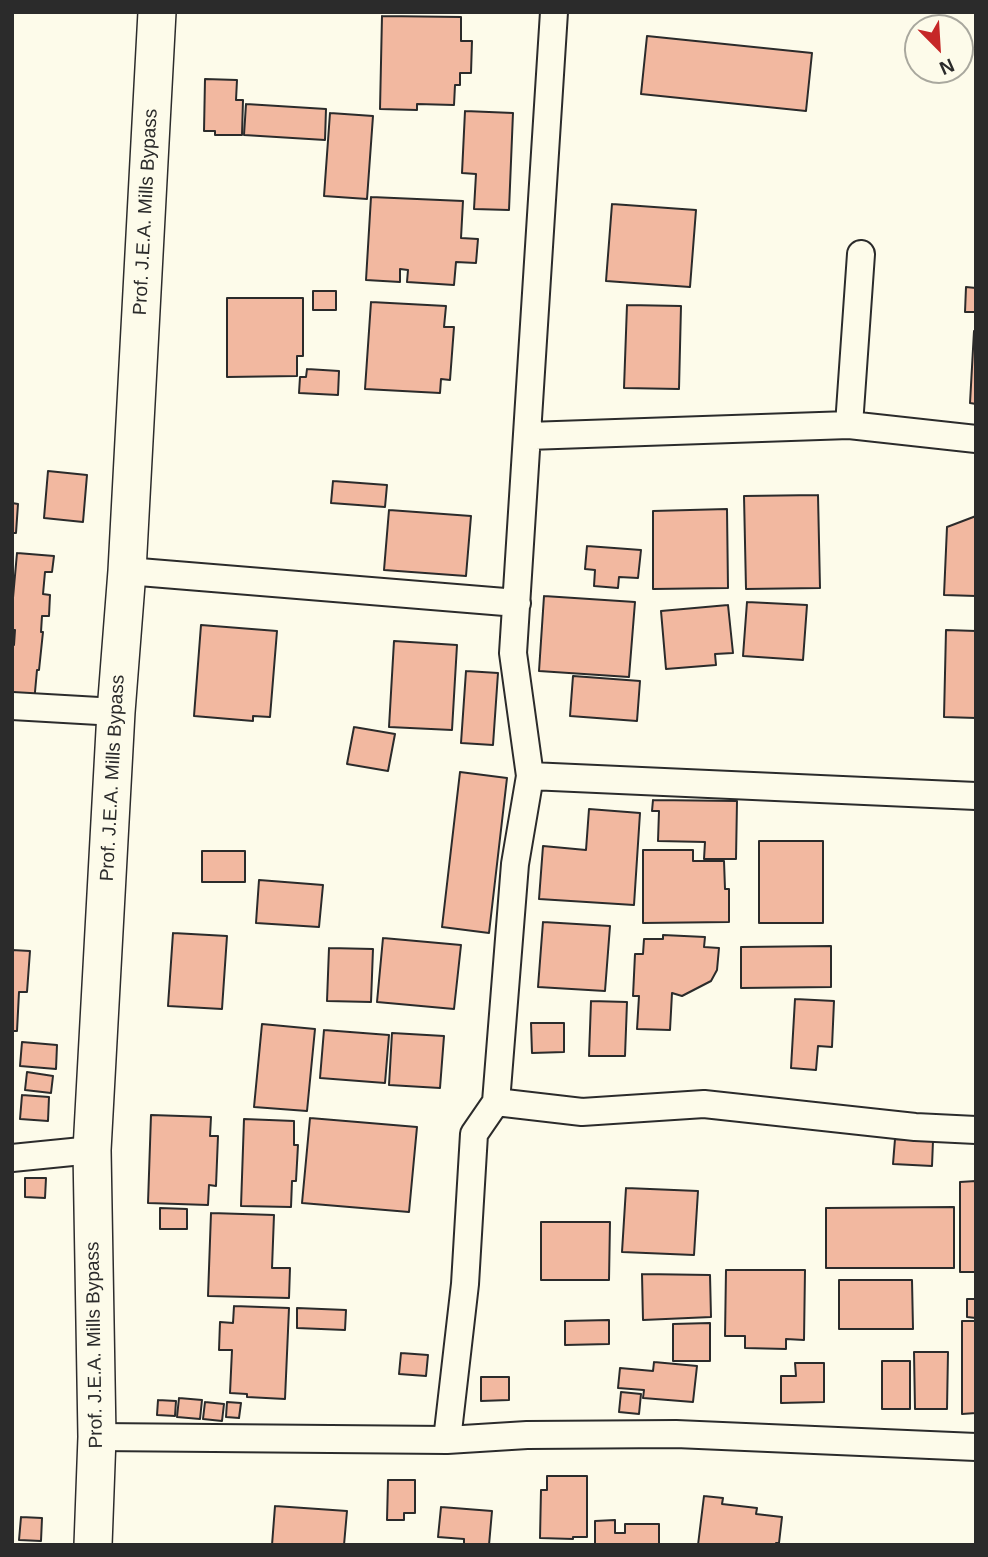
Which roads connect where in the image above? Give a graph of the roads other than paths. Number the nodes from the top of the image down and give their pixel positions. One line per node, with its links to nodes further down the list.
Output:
1 (157, 12): 7 (street, Prof. J.E.A. Mills Bypass)
2 (554, 12): 5 (street)
3 (861, 254): 4 (street)
4 (849, 425): 5 (street); 6 (street)
5 (528, 436): 8 (street)
6 (976, 439)
7 (127, 571): 8 (street); 10 (street, Prof. J.E.A. Mills Bypass)
8 (517, 603): 11 (street)
9 (12, 706): 10 (street)
10 (116, 712): 15 (street, Prof. J.E.A. Mills Bypass)
11 (530, 776): 12 (street); 13 (street)
12 (976, 796)
13 (496, 1102): 14 (street); 18 (street)
14 (976, 1130)
15 (92, 1150): 16 (street); 17 (street, Prof. J.E.A. Mills Bypass)
16 (12, 1158)
17 (97, 1437): 18 (street); 20 (street, Prof. J.E.A. Mills Bypass)
18 (447, 1440): 19 (street)
19 (976, 1447)
20 (93, 1545)

